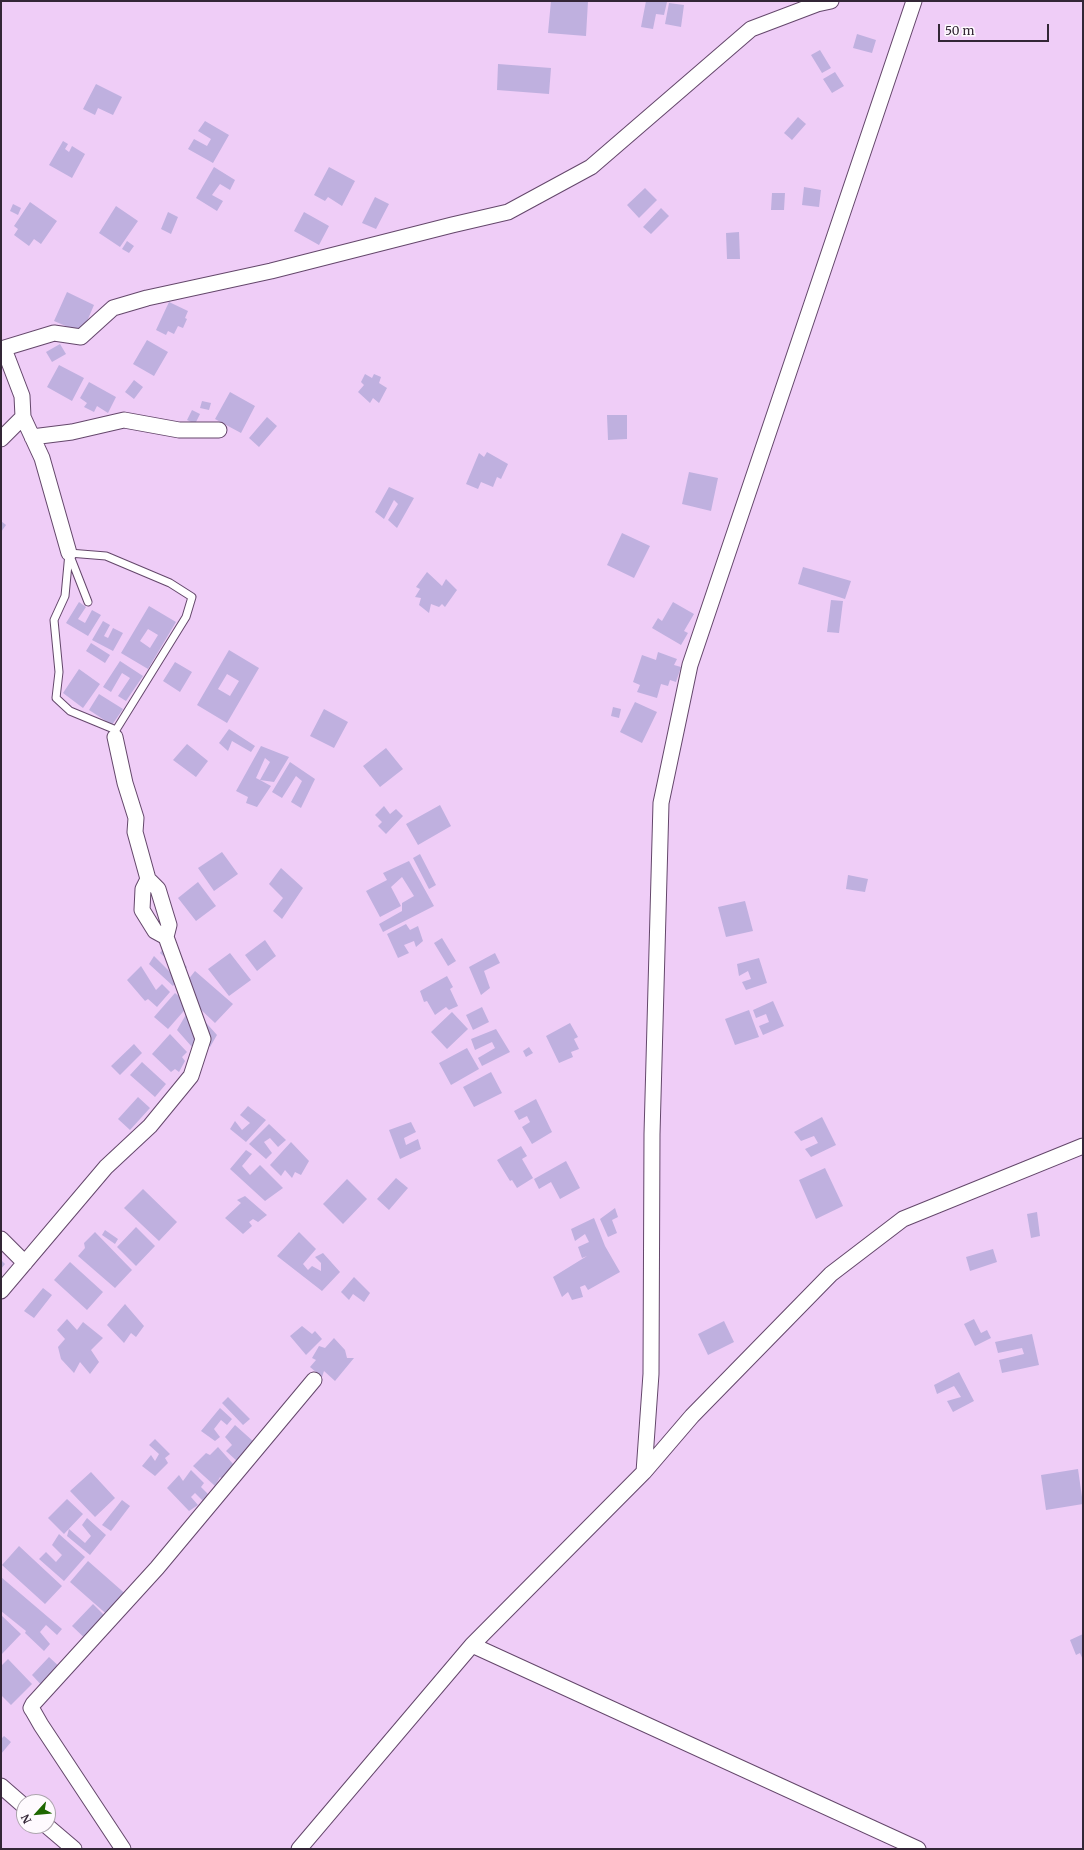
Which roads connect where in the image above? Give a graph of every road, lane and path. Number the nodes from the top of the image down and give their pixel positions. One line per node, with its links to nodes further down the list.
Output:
1 (831, 1): 3 (street)
2 (914, 1): 18 (street)
3 (2, 349): 4 (street)
4 (23, 417): 6 (street); 7 (street)
5 (219, 430): 6 (street)
6 (32, 437): 8 (street)
7 (1, 439)
8 (69, 554): 9 (lane); 10 (lane); 10 (lane)
9 (88, 602)
10 (116, 734): 11 (street)
11 (148, 879): 12 (street); 12 (street)
12 (166, 937): 15 (street)
13 (1083, 1146): 18 (street)
14 (1, 1239): 15 (street)
15 (25, 1263): 16 (street)
16 (1, 1291)
17 (314, 1380): 24 (street)
18 (644, 1472): 19 (street)
19 (472, 1645): 25 (street); 26 (street)
20 (1, 1786): 21 (street)
21 (16, 1799)
22 (56, 1834): 23 (street)
23 (74, 1849)
24 (123, 1849)
25 (299, 1849)
26 (918, 1849)

